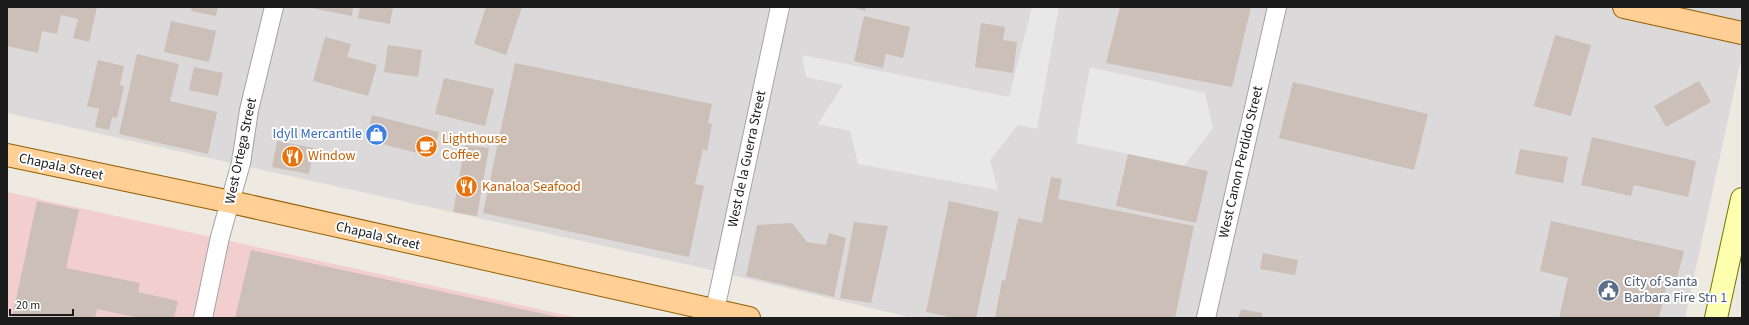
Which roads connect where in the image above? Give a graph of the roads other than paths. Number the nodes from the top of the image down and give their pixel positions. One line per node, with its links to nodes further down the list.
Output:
1 (274, 7): 8 (street, West Ortega Street)
2 (780, 7): 9 (street, West de la Guerra Street)
3 (1277, 7): 12 (street, West Canon Perdido Street)
4 (1624, 7): 5 (main road)
5 (1742, 33)
6 (7, 155): 8 (main road, Chapala Street)
7 (1742, 199): 13 (main road)
8 (230, 202): 9 (main road, Chapala Street); 10 (street, West Ortega Street)
9 (715, 310): 11 (main road, Chapala Street)
10 (203, 318)
11 (749, 318)
12 (1206, 318)
13 (1716, 318)

